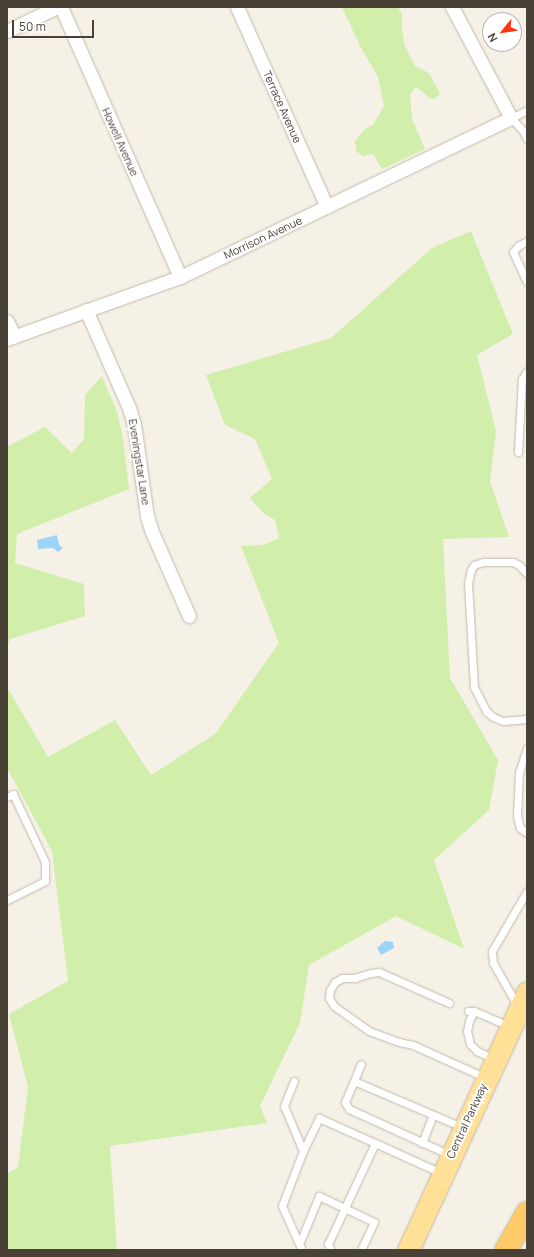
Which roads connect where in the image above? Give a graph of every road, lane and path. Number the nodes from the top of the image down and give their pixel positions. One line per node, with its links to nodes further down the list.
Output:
1 (57, 7): 5 (street)
2 (61, 7): 11 (street, Howell Avenue)
3 (237, 7): 9 (street, Terrace Avenue)
4 (452, 7): 7 (street)
5 (7, 31)
6 (527, 110): 7 (lane)
7 (511, 118): 8 (lane); 9 (street, Morrison Avenue)
8 (527, 139)
9 (327, 207): 11 (street, Morrison Avenue)
10 (527, 241): 12 (lane)
11 (180, 277): 13 (street, Morrison Avenue)
12 (527, 282)
13 (86, 310): 15 (street, Morrison Avenue); 19 (street, Eveningstar Lane)
14 (7, 321): 15 (street)
15 (10, 337)
16 (527, 371): 17 (lane)
17 (518, 452)
18 (527, 574): 20 (lane)
19 (189, 616)
20 (527, 719)
21 (527, 748): 23 (lane)
22 (7, 797): 25 (lane)
23 (527, 832)
24 (527, 891): 26 (lane)
25 (7, 900)
26 (523, 1001): 28 (main road, Central Parkway)
27 (448, 1003): 30 (lane)
28 (511, 1027): 30 (main road, Central Parkway); 30 (lane)
29 (361, 1064): 32 (lane)
30 (491, 1069): 34 (main road, Central Parkway)
31 (294, 1081): 37 (lane)
32 (354, 1081): 33 (lane); 36 (lane)
33 (434, 1115): 34 (lane); 36 (lane)
34 (464, 1128): 38 (main road, Central Parkway)
35 (375, 1143): 37 (lane); 38 (lane); 39 (lane)
36 (422, 1143): 38 (lane)
37 (303, 1151): 41 (lane)
38 (447, 1165): 45 (main road, Central Parkway)
39 (345, 1208): 41 (lane); 43 (lane); 44 (lane)
40 (527, 1213): 46 (highway)
41 (300, 1242): 42 (lane)
42 (302, 1250)
43 (331, 1250)
44 (361, 1250)
45 (408, 1250)
46 (506, 1250)

